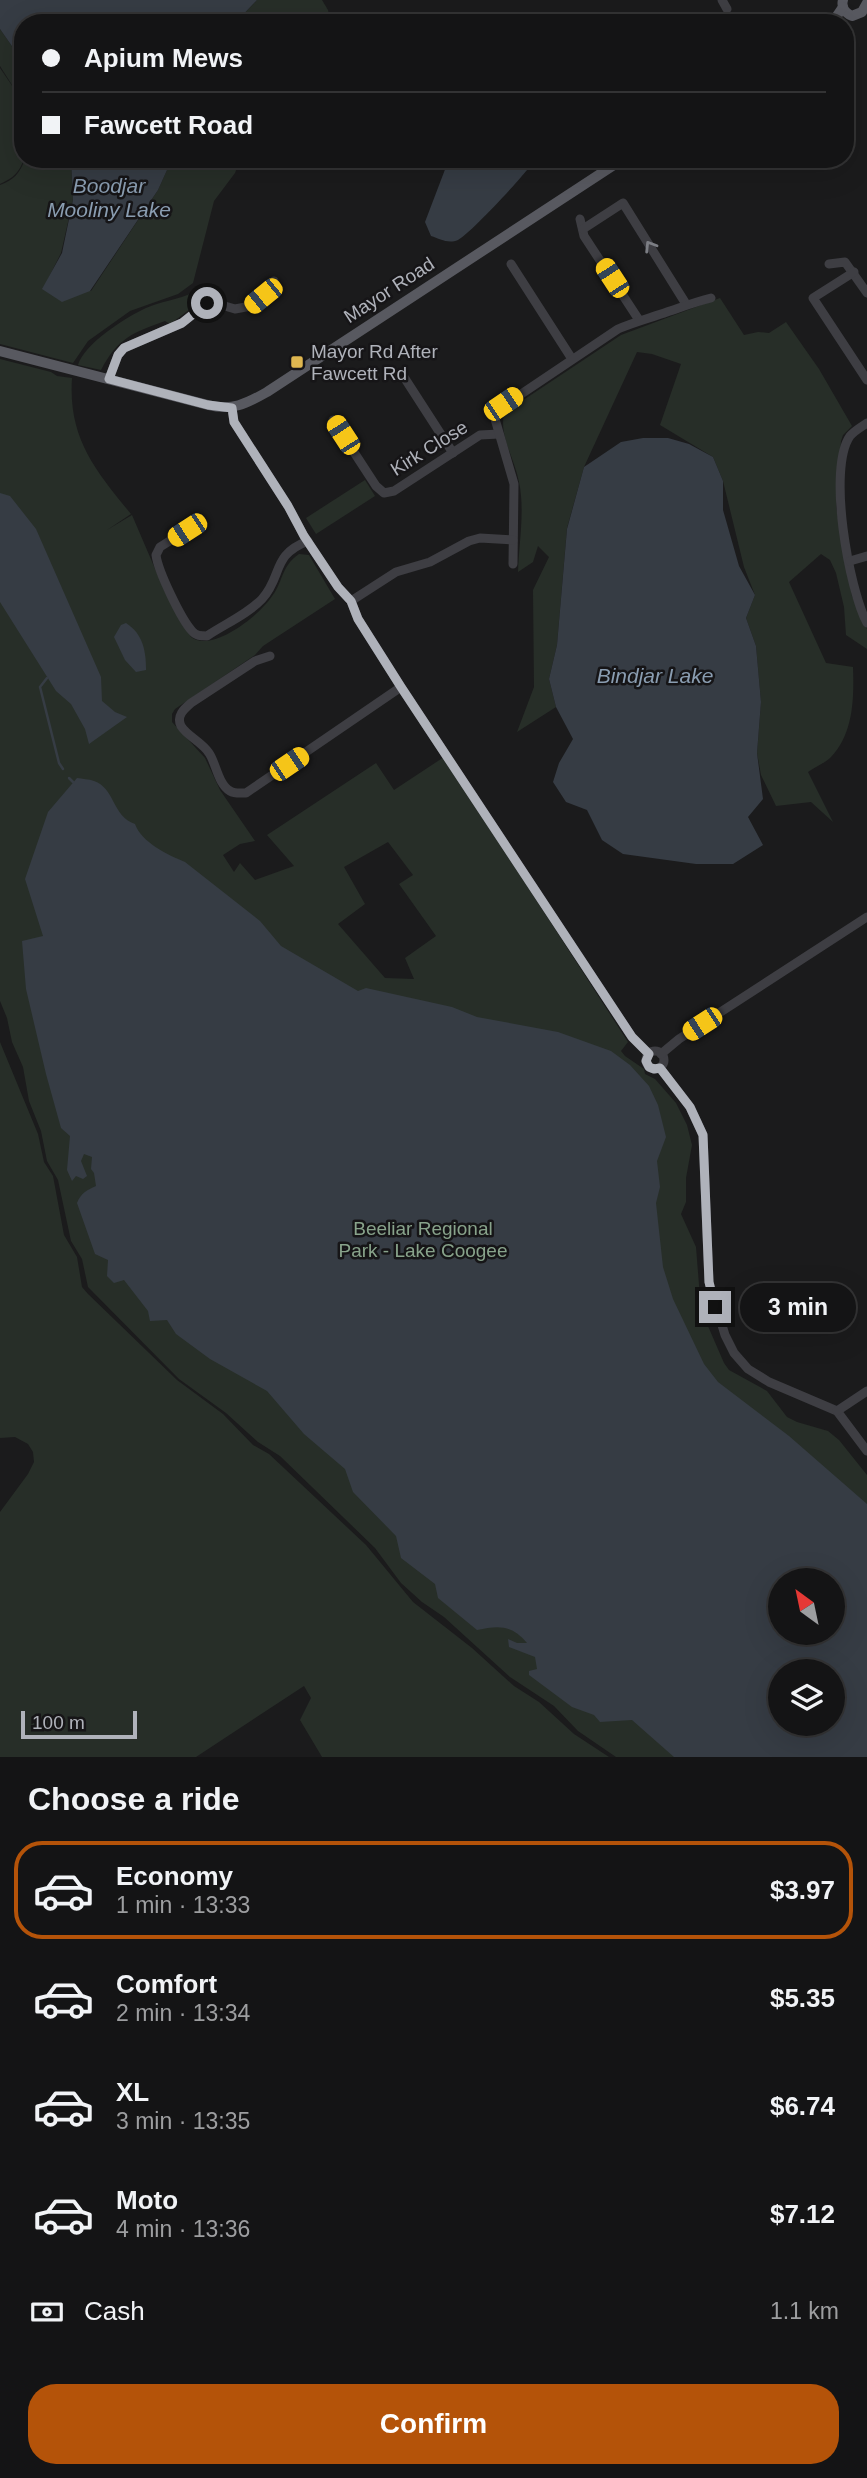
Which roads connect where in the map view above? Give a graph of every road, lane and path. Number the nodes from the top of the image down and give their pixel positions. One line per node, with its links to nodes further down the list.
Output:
1 (866, 5): 2 (main road)
2 (854, 16): 3 (main road)
3 (867, 21)
4 (608, 168): 18 (main road, Mayor Road)
5 (512, 264): 14 (street)
6 (829, 264): 7 (street)
7 (853, 272): 9 (street); 17 (street)
8 (274, 281): 16 (street)
9 (867, 293)
10 (711, 298): 11 (street)
11 (686, 304): 12 (street); 12 (street, one-way to 12)
12 (639, 320): 14 (street)
13 (0, 351): 16 (main road)
14 (572, 359): 21 (street)
15 (402, 374): 22 (street)
16 (109, 379): 18 (main road)
17 (867, 380)
18 (232, 408): 25 (street)
19 (333, 420): 22 (street, Kirk Close)
20 (867, 423): 27 (street)
21 (499, 434): 22 (street, Kirk Close); 24 (street)
22 (453, 453)
23 (193, 532): 25 (street)
24 (513, 540): 28 (street); 29 (street)
25 (308, 541): 29 (street)
26 (867, 556): 27 (street)
27 (850, 561): 30 (street)
28 (513, 564)
29 (351, 601): 32 (street)
30 (867, 623)
31 (270, 656): 32 (street)
32 (401, 687): 34 (street)
33 (867, 918): 35 (street)
34 (649, 1054): 35 (street); 36 (street)
35 (661, 1054): 36 (street)
36 (660, 1068): 38 (street)
37 (867, 1391): 38 (street)
38 (836, 1411): 39 (street)
39 (867, 1451)

